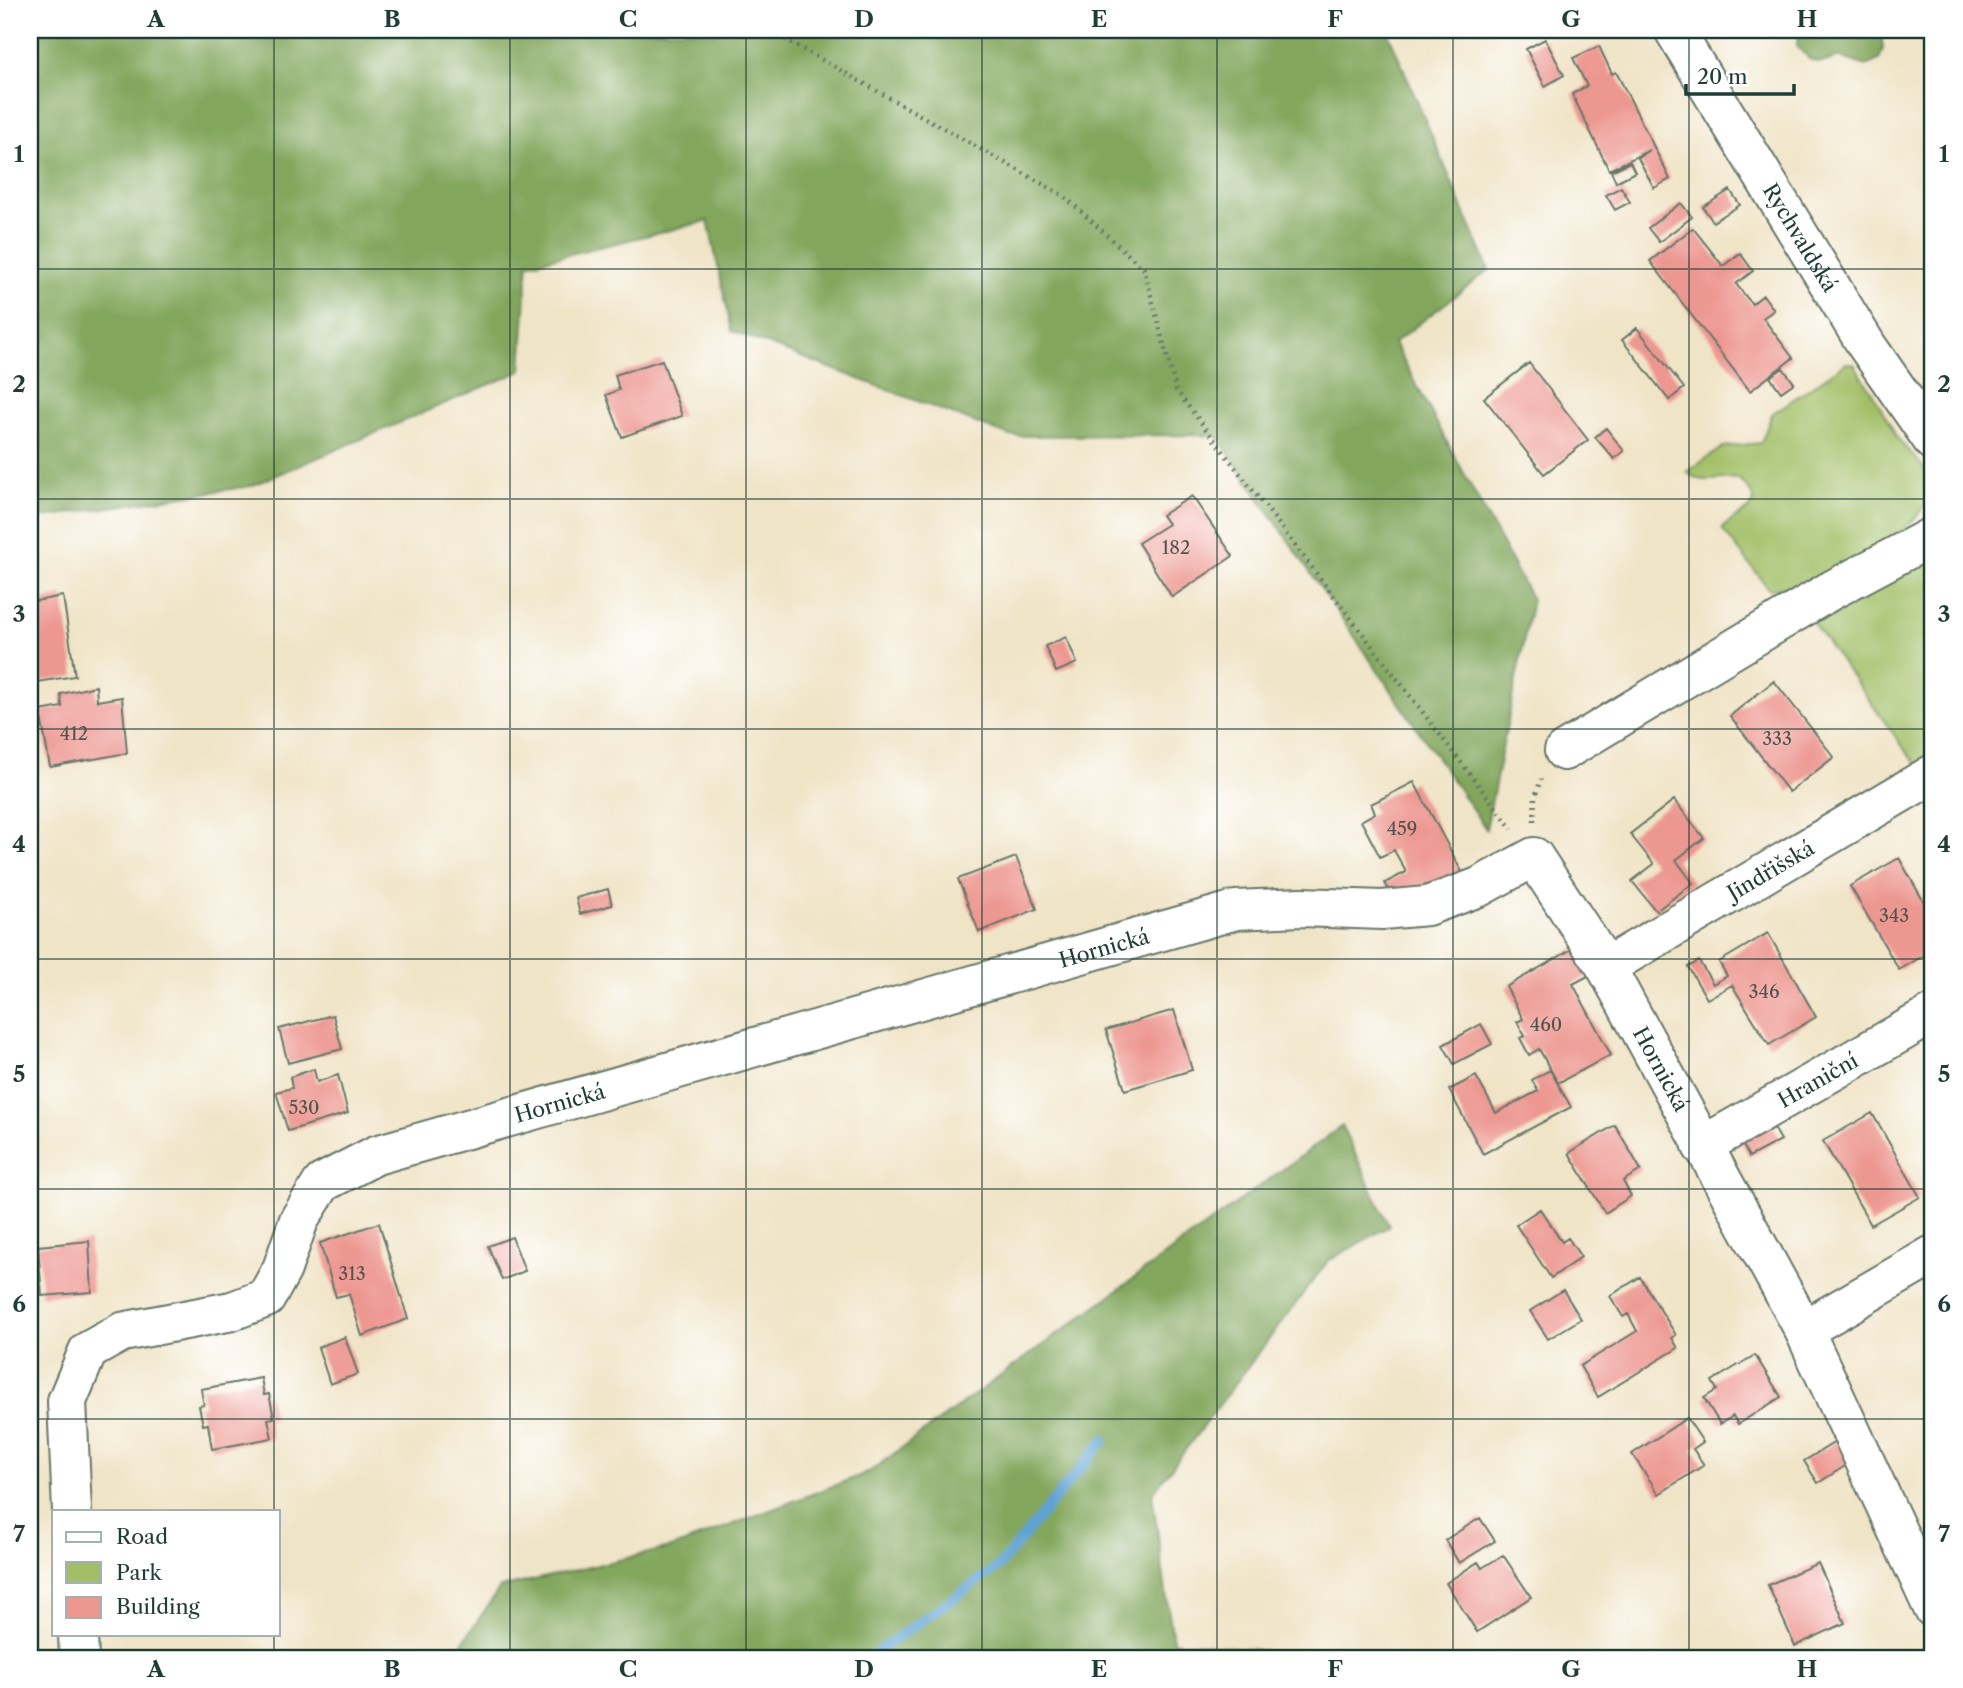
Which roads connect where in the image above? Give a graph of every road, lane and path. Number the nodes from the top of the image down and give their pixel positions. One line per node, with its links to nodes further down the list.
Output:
1 (774, 30): 7 (path)
2 (1674, 30): 3 (street, Rychvaldská)
3 (1933, 440)
4 (1933, 536): 5 (street)
5 (1564, 751): 7 (path)
6 (1933, 774): 8 (street, Jindřišská)
7 (1534, 857): 8 (street, Hornická); 13 (street, Hornická)
8 (1606, 967): 10 (street, Hornická)
9 (1933, 1014): 10 (street, Hraniční)
10 (1702, 1146): 12 (street, Hornická)
11 (1933, 1255): 12 (street)
12 (1804, 1330): 14 (street, Hornická)
13 (72, 1510)
14 (1930, 1595)
15 (78, 1636): 16 (street)
16 (79, 1658)

